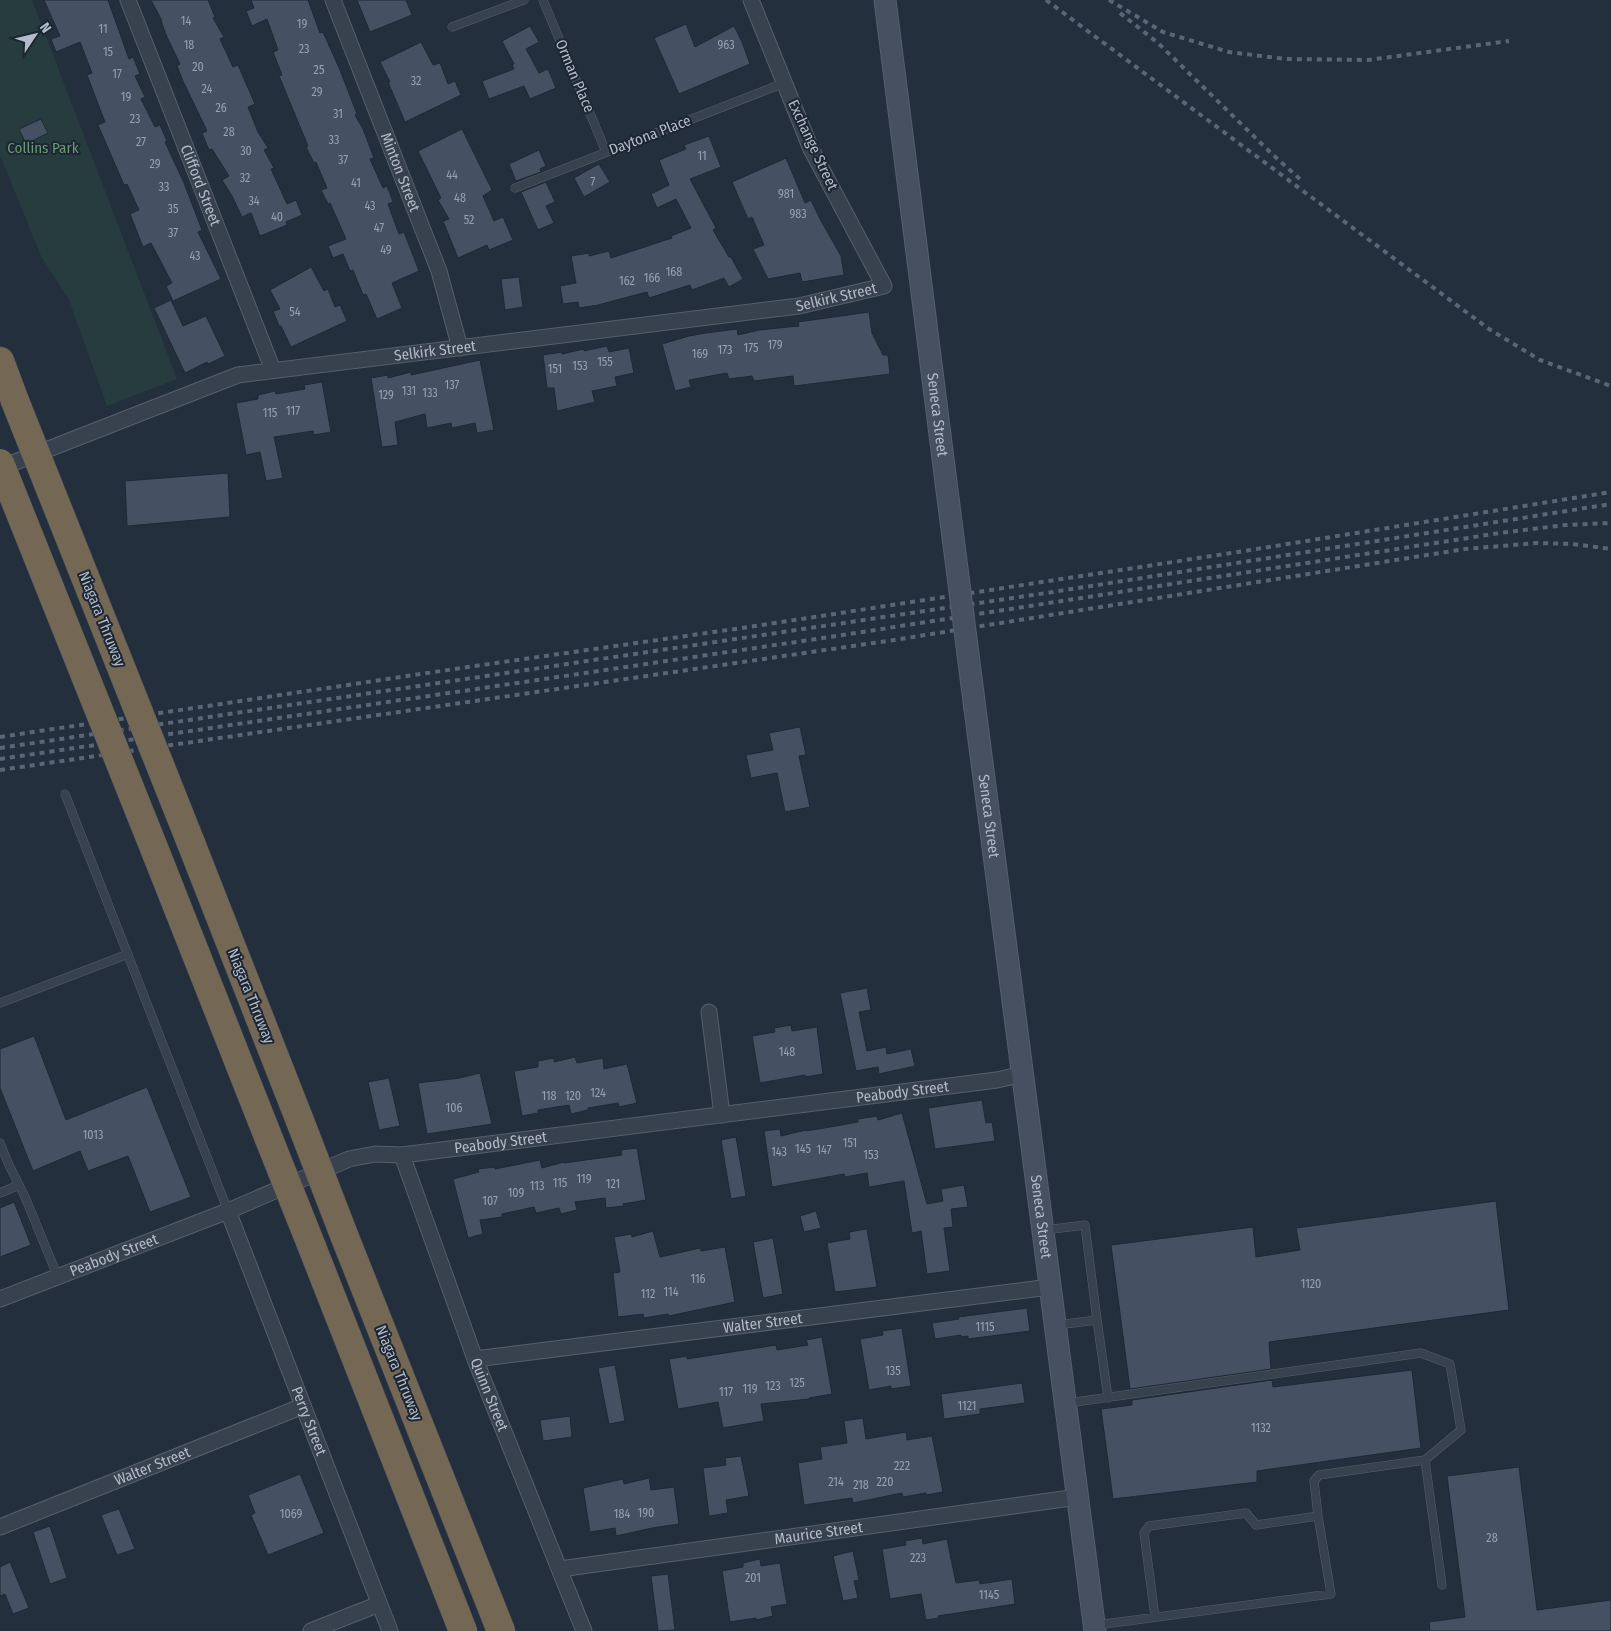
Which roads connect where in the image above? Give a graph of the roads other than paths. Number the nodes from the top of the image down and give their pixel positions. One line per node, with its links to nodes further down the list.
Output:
1 (128, 0): 14 (street, Clifford Street)
2 (333, 0): 12 (street, Minton Street)
3 (524, 0): 7 (lane)
4 (543, 0): 9 (lane, Orman Place)
5 (751, 0): 8 (street, Exchange Street)
6 (885, 0): 21 (main road, Seneca Street, bridge)
7 (452, 28)
8 (784, 83): 9 (lane, Daytona Place); 11 (street, Exchange Street)
9 (606, 152): 10 (lane, Daytona Place)
10 (515, 188)
11 (884, 286): 12 (street, Selkirk Street)
12 (460, 348): 14 (street, Selkirk Street)
13 (0, 361): 50 (highway, Niagara Thruway, bridge)
14 (273, 370): 16 (street, Selkirk Street)
15 (0, 463): 49 (highway, bridge)
16 (0, 468)
17 (65, 794): 18 (lane)
18 (128, 954): 19 (lane); 27 (lane)
19 (0, 1003)
20 (709, 1012): 22 (street)
21 (1023, 1074): 22 (street, Peabody Street); 28 (main road, Seneca Street)
22 (722, 1115): 24 (street, Peabody Street)
23 (0, 1143): 25 (lane)
24 (402, 1155): 27 (street, Peabody Street); 34 (street, Quinn Street)
25 (19, 1186): 26 (lane); 29 (lane)
26 (0, 1193)
27 (228, 1211): 29 (street, Peabody Street); 37 (street, Perry Street)
28 (1043, 1230): 30 (main road, Seneca Street); 32 (lane)
29 (58, 1277): 31 (street, Peabody Street)
30 (1050, 1286): 33 (main road, Seneca Street); 34 (street, Walter Street)
31 (0, 1299)
32 (1097, 1320): 33 (lane); 35 (lane)
33 (1055, 1325): 36 (main road, Seneca Street)
34 (475, 1360): 42 (street, Quinn Street)
35 (1108, 1398): 36 (lane); 38 (lane)
36 (1066, 1404): 39 (main road, Seneca Street)
37 (303, 1406): 41 (street, Walter Street); 44 (street, Perry Street)
38 (1425, 1460): 40 (lane); 43 (lane)
39 (1078, 1497): 42 (street, Maurice Street); 46 (main road, Seneca Street)
40 (1318, 1516): 45 (lane); 45 (lane)
41 (0, 1527)
42 (560, 1569): 51 (street, Quinn Street)
43 (1442, 1585)
44 (380, 1604): 47 (street); 48 (street, Perry Street)
45 (1155, 1617): 46 (lane)
46 (1095, 1628)
47 (311, 1631)
48 (390, 1631)
49 (463, 1631)
50 (501, 1631)
51 (584, 1631)

